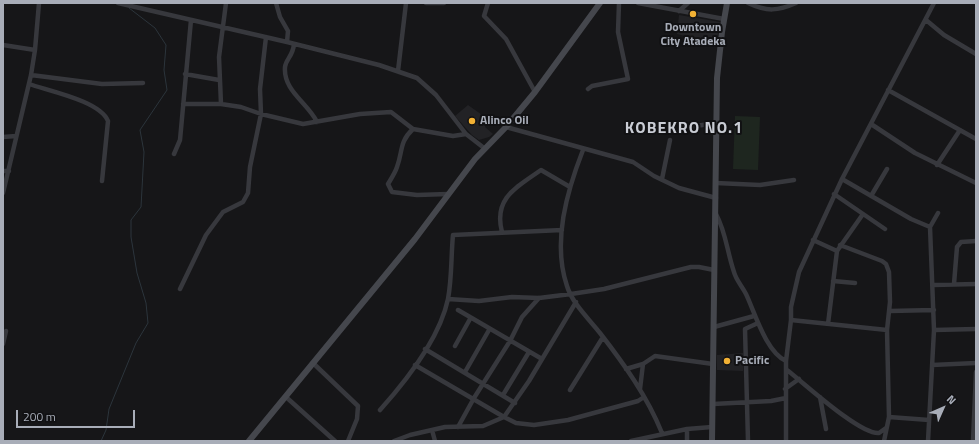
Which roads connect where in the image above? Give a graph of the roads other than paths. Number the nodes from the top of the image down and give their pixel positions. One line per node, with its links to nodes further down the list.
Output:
1 (39, 3): 26 (street)
2 (119, 3): 19 (street)
3 (226, 3): 21 (street)
4 (276, 3): 23 (street)
5 (406, 3): 28 (street)
6 (426, 3): 7 (street)
7 (444, 3)
8 (488, 3): 36 (street)
9 (600, 3): 36 (street)
10 (619, 3): 34 (street)
11 (638, 3): 17 (street)
12 (688, 3): 17 (street)
13 (727, 3): 18 (street)
14 (748, 3): 15 (street)
15 (796, 3)
16 (934, 3): 20 (street)
17 (679, 11): 18 (street)
18 (724, 19): 41 (street)
19 (191, 20): 21 (street); 29 (street)
20 (926, 20): 27 (street); 35 (street)
21 (223, 27): 22 (street); 31 (street)
22 (266, 37): 23 (street); 39 (street)
23 (287, 42): 24 (street)
24 (294, 44): 28 (street); 40 (street)
25 (3, 45): 26 (street)
26 (35, 50): 30 (street)
27 (976, 54)
28 (398, 71): 47 (street)
29 (186, 74): 31 (street); 37 (street)
30 (31, 75): 32 (street); 33 (street)
31 (219, 80): 38 (street)
32 (143, 83)
33 (29, 84): 48 (street); 62 (street)
34 (588, 88)
35 (888, 90): 42 (street); 46 (street)
36 (535, 92): 43 (street)
37 (183, 104): 38 (street); 54 (street)
38 (221, 104): 39 (street)
39 (261, 114): 40 (street); 88 (street)
40 (317, 122): 45 (street)
41 (716, 123): 44 (street); 64 (street)
42 (871, 124): 55 (street); 60 (street)
43 (506, 127): 52 (street); 53 (street)
44 (689, 127)
45 (413, 129): 47 (street); 67 (street)
46 (960, 130): 50 (street); 55 (street)
47 (466, 134): 52 (street)
48 (16, 136): 49 (street); 58 (street)
49 (3, 137)
50 (976, 139)
51 (670, 140): 59 (street)
52 (484, 148): 67 (street)
53 (583, 150): 59 (street); 65 (street)
54 (174, 154)
55 (937, 165): 63 (street)
56 (887, 169): 69 (street)
57 (3, 171): 58 (street)
58 (9, 171): 66 (street)
59 (662, 179): 70 (street)
60 (842, 179): 68 (street); 69 (street)
61 (794, 180): 64 (street)
62 (102, 181)
63 (976, 183)
64 (716, 184): 70 (street)
65 (570, 187): 76 (street); 77 (street)
66 (3, 193)
67 (448, 194): 116 (street)
68 (834, 194): 73 (street); 78 (street)
69 (871, 196): 74 (street)
70 (716, 198): 72 (street)
71 (938, 213): 74 (street)
72 (716, 214): 82 (street); 96 (street)
73 (863, 214): 75 (street); 80 (street)
74 (930, 227): 87 (street)
75 (885, 229)
76 (562, 230): 77 (street); 89 (street)
77 (502, 232): 91 (street)
78 (813, 240): 81 (street); 98 (street)
79 (976, 241): 85 (street)
80 (840, 245): 81 (street); 95 (street)
81 (836, 251): 83 (street)
82 (714, 270): 89 (street); 102 (street)
83 (833, 281): 84 (street); 101 (street)
84 (855, 283)
85 (954, 284): 86 (street); 87 (street)
86 (976, 284)
87 (933, 285): 94 (street)
88 (180, 289)
89 (571, 294): 90 (street); 92 (street)
90 (539, 298): 91 (street); 109 (street)
91 (448, 299): 112 (street)
92 (576, 302): 108 (street); 114 (street)
93 (458, 310): 97 (street)
94 (934, 310): 95 (street); 106 (street)
95 (890, 311): 105 (street)
96 (754, 316): 99 (street); 102 (street)
97 (470, 319): 104 (street); 111 (street)
98 (791, 320): 101 (street); 115 (street)
99 (758, 323): 115 (street); 138 (street)
100 (976, 323): 103 (street)
101 (828, 324): 105 (street)
102 (714, 327): 119 (street)
103 (976, 329): 106 (street)
104 (489, 330): 109 (street); 124 (street)
105 (887, 330): 142 (street)
106 (934, 330): 121 (street)
107 (6, 331): 110 (street)
108 (603, 338): 122 (street); 130 (street)
109 (510, 341): 113 (street); 127 (street)
110 (3, 344)
111 (456, 346)
112 (426, 350): 120 (street); 124 (street)
113 (529, 352): 114 (street); 131 (street)
114 (542, 359): 137 (street)
115 (786, 361): 123 (street)
116 (313, 362): 132 (street); 153 (street)
117 (976, 363): 121 (street)
118 (643, 364): 119 (street); 122 (street); 128 (street)
119 (713, 364): 139 (street)
120 (415, 365): 135 (street); 140 (street)
121 (932, 366): 143 (street)
122 (626, 369): 128 (street)
123 (787, 370): 126 (street); 129 (street)
124 (465, 372): 127 (street)
125 (976, 372): 163 (street)
126 (799, 379): 129 (street); 134 (street)
127 (483, 383): 131 (street); 135 (street)
128 (640, 389): 133 (street)
129 (785, 389): 136 (street)
130 (570, 390)
131 (503, 395): 137 (street)
132 (286, 397): 151 (street); 152 (street)
133 (644, 397): 141 (street); 150 (street)
134 (820, 397): 146 (street); 148 (street)
135 (474, 398): 141 (street); 144 (street)
136 (786, 398): 138 (street); 160 (street)
137 (515, 403): 141 (street)
138 (747, 403): 139 (street); 159 (street)
139 (713, 404): 145 (street)
140 (380, 410)
141 (504, 417): 144 (street)
142 (889, 417): 143 (street); 146 (street)
143 (929, 420): 162 (street)
144 (458, 427): 149 (street)
145 (712, 428): 147 (street); 158 (street)
146 (886, 428): 161 (street)
147 (688, 429): 150 (street); 157 (street)
148 (826, 429)
149 (432, 430): 154 (street); 155 (street)
150 (662, 433): 156 (street)
151 (249, 441)
152 (335, 441)
153 (348, 441)
154 (394, 441)
155 (435, 441)
156 (631, 441)
157 (687, 441)
158 (712, 441)
159 (748, 441)
160 (786, 441)
161 (884, 441)
162 (928, 441)
163 (973, 441)

